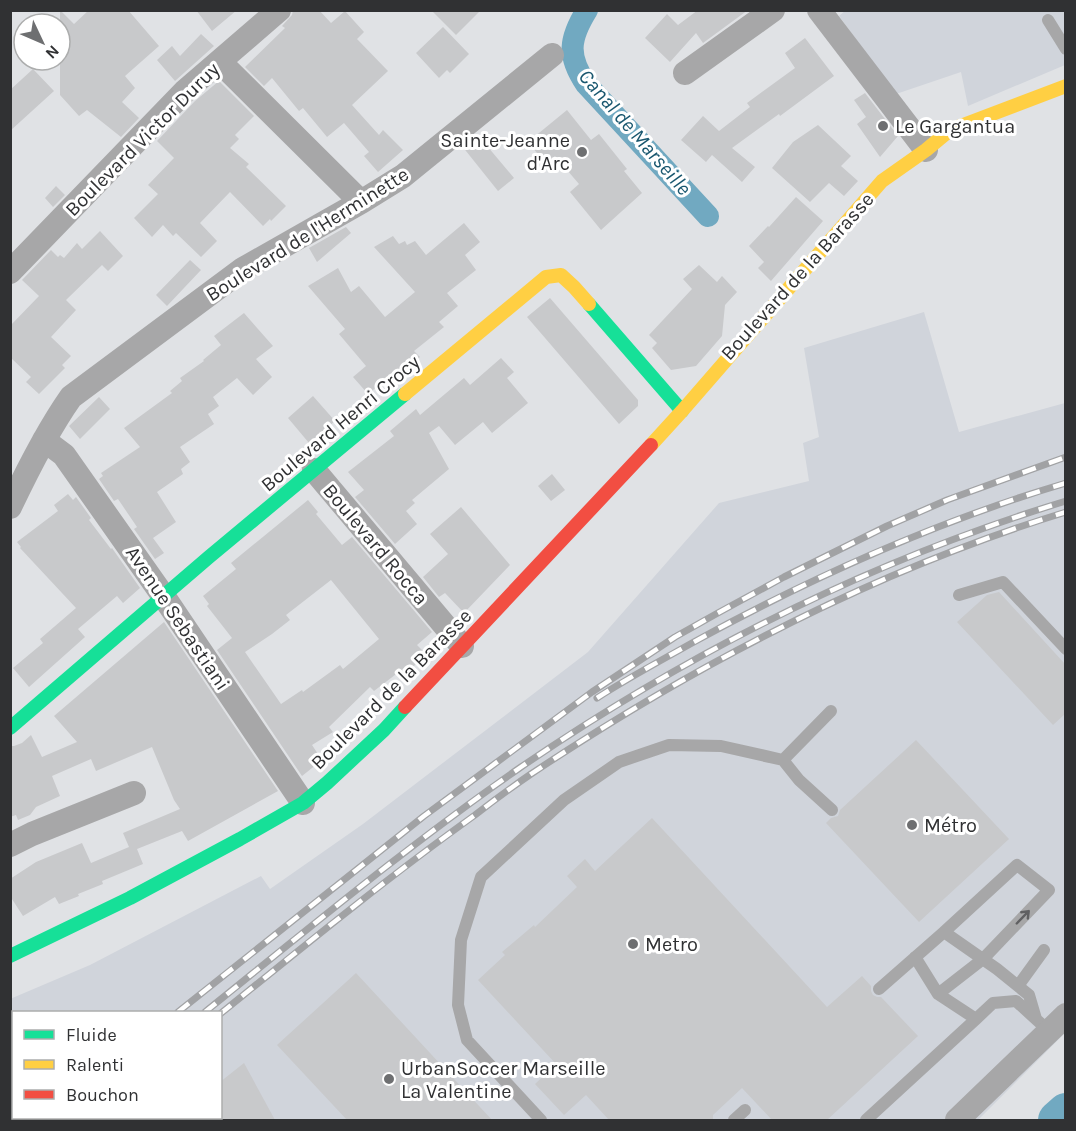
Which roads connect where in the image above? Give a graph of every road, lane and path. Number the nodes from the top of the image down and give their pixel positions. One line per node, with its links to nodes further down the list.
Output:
1 (279, 10): 7 (street, Boulevard Victor Duruy)
2 (773, 10): 8 (street)
3 (819, 10): 10 (street)
4 (1048, 20): 5 (lane)
5 (1065, 49)
6 (552, 55): 12 (street, Boulevard de l'Herminette)
7 (220, 62): 12 (street); 13 (street, Boulevard Victor Duruy)
8 (685, 73)
9 (1065, 86): 10 (main road, Boulevard de la Barasse)
10 (926, 150): 11 (main road, Boulevard de la Barasse); 15 (main road, Boulevard de la Barasse)
11 (907, 178)
12 (361, 202): 16 (street, Boulevard de l'Herminette)
13 (10, 272)
14 (721, 386): 15 (main road, Boulevard de la Barasse)
15 (682, 411): 17 (main road, Boulevard Henri Crocy); 21 (main road, Boulevard de la Barasse)
16 (44, 440): 18 (street, Boulevard de l'Herminette); 20 (street, Avenue Sebastiani)
17 (314, 470): 20 (main road, Boulevard Henri Crocy); 21 (street, Boulevard Rocca)
18 (10, 507)
19 (959, 595): 22 (lane)
20 (164, 597): 24 (main road, Boulevard Henri Crocy); 27 (street, Avenue Sebastiani)
21 (462, 646): 27 (main road, Boulevard de la Barasse)
22 (1065, 649)
23 (831, 711): 25 (lane)
24 (10, 728)
25 (783, 760): 28 (lane); 41 (lane)
26 (134, 793): 29 (street)
27 (303, 803): 32 (main road, Boulevard de la Barasse)
28 (832, 810)
29 (10, 845)
30 (944, 932): 33 (lane); 34 (lane); 34 (lane, one-way to 30)
31 (1044, 950): 35 (lane)
32 (10, 956)
33 (915, 957): 36 (lane); 37 (lane)
34 (983, 959): 35 (lane); 37 (lane)
35 (1018, 986): 39 (lane)
36 (879, 989)
37 (938, 994): 38 (lane)
38 (976, 1020): 39 (lane); 43 (lane)
39 (1050, 1022): 44 (street)
40 (745, 1110): 42 (lane)
41 (541, 1120)
42 (734, 1120)
43 (866, 1120)
44 (957, 1120)

